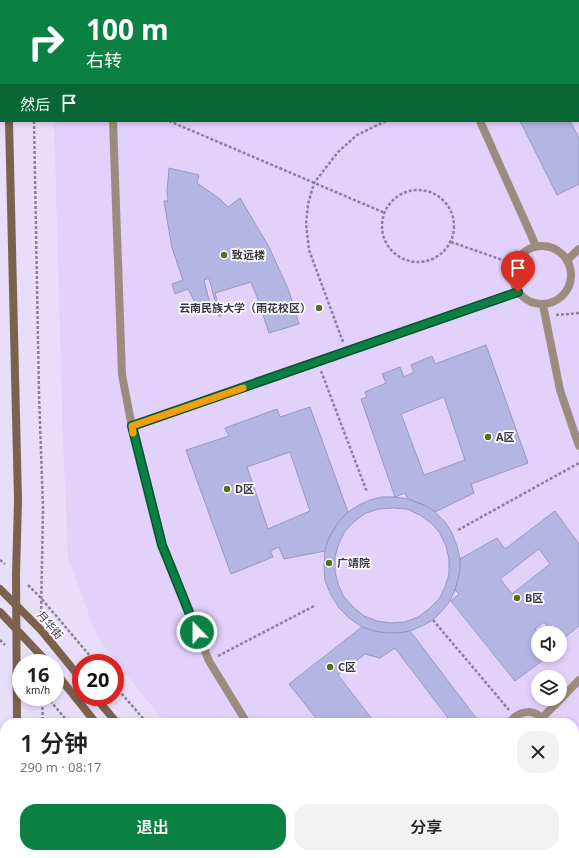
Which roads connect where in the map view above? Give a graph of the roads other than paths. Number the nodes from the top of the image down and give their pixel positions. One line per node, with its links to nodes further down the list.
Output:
1 (9, 122): 12 (main road)
2 (113, 122): 9 (lane)
3 (480, 122): 4 (lane)
4 (536, 246): 6 (lane); 7 (lane)
5 (579, 249): 6 (lane)
6 (567, 260): 8 (lane)
7 (518, 292): 8 (lane); 9 (lane)
8 (543, 305): 10 (lane)
9 (132, 426): 23 (lane)
10 (579, 446)
11 (0, 589): 12 (main road, 月华街)
12 (16, 604): 14 (main road); 16 (main road, 月华街)
13 (0, 612): 14 (main road)
14 (16, 629): 15 (main road); 20 (main road)
15 (40, 654)
16 (72, 668)
17 (579, 680): 26 (lane)
18 (64, 683): 21 (main road)
19 (103, 706): 22 (main road)
20 (16, 718)
21 (92, 718)
22 (113, 718)
23 (244, 718)
24 (513, 718): 25 (lane)
25 (541, 718)
26 (546, 718)

